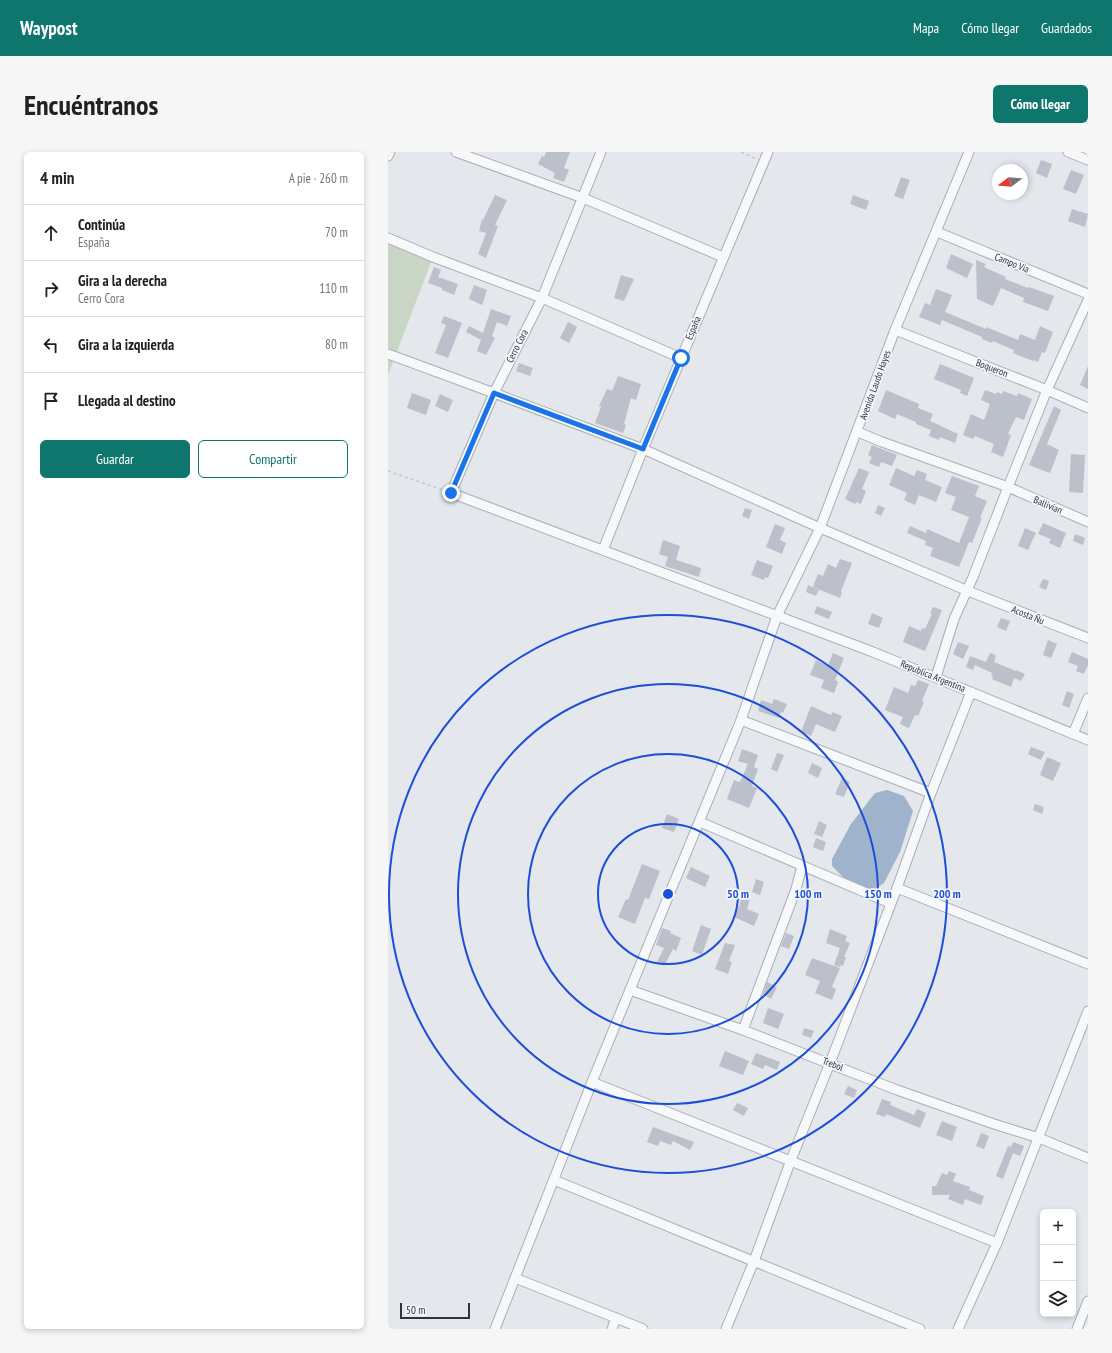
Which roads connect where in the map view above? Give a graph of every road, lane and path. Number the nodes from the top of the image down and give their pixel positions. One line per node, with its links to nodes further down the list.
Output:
1 (390, 152): 8 (street)
2 (456, 152): 11 (street)
3 (601, 152): 11 (street, Cerro Cora)
4 (741, 152): 10 (path)
5 (768, 152): 10 (street, España)
6 (969, 152): 12 (street, Avenida Laudo Hayes)
7 (1068, 152): 9 (street)
8 (388, 156)
9 (1088, 160)
10 (764, 162): 14 (street, España)
11 (583, 198): 14 (street); 16 (street, Cerro Cora)
12 (937, 232): 15 (street, Campo Via); 18 (street, Avenida Laudo Hayes)
13 (388, 238): 16 (street)
14 (723, 257): 20 (street, España)
15 (1088, 294)
16 (542, 298): 20 (street); 22 (street, Cerro Cora)
17 (1088, 300): 21 (street)
18 (895, 330): 21 (street, Boqueron); 24 (street, Avenida Laudo Hayes)
19 (388, 354): 22 (street)
20 (681, 358): 25 (street, España)
21 (1048, 390): 23 (street, Boqueron); 27 (street)
22 (494, 393): 25 (street); 28 (street, Cerro Cora)
23 (1088, 408)
24 (858, 432): 27 (street, Ballivian); 30 (street, Avenida Laudo Hayes)
25 (643, 449): 30 (street, Acosta Ñu); 31 (street, España)
26 (388, 471): 28 (path)
27 (1008, 487): 29 (street, Ballivian); 32 (street)
28 (451, 493): 31 (street, Republica Argentina)
29 (1088, 522)
30 (820, 528): 32 (street, Acosta Ñu); 33 (street, Avenida Laudo Hayes)
31 (603, 550): 33 (street, Republica Argentina)
32 (968, 591): 34 (street, Acosta Ñu); 35 (street)
33 (777, 616): 35 (street, Republica Argentina); 38 (street, Avenida Laudo Hayes)
34 (1088, 638)
35 (936, 677): 36 (street, Republica Argentina)
36 (971, 692): 39 (street, Republica Argentina); 41 (street)
37 (1088, 698): 39 (street)
38 (741, 720): 41 (street); 42 (street, Avenida Laudo Hayes)
39 (1073, 734): 40 (street, Republica Argentina)
40 (1088, 740)
41 (931, 793): 44 (street)
42 (700, 822): 43 (street); 47 (street, Avenida Laudo Hayes)
43 (802, 866): 45 (street); 49 (street)
44 (897, 888): 45 (street); 46 (street)
45 (890, 903): 50 (street)
46 (1088, 964)
47 (630, 990): 49 (street, Trebol); 51 (street, Avenida Laudo Hayes)
48 (1088, 1011): 52 (street)
49 (743, 1030): 50 (street, Trebol)
50 (830, 1063): 52 (street, Trebol); 54 (street)
51 (592, 1082): 54 (street); 55 (street, Avenida Laudo Hayes)
52 (1039, 1138): 53 (street, Trebol); 56 (street)
53 (1088, 1158)
54 (791, 1160): 56 (street); 57 (street)
55 (554, 1180): 57 (street); 58 (street, Avenida Laudo Hayes)
56 (997, 1243): 66 (street)
57 (754, 1261): 64 (street); 65 (street)
58 (515, 1278): 60 (street); 61 (street, Avenida Laudo Hayes)
59 (1088, 1301): 67 (street)
60 (616, 1318): 62 (street); 63 (street)
61 (495, 1329)
62 (612, 1329)
63 (643, 1329)
64 (726, 1329)
65 (920, 1329)
66 (958, 1329)
67 (1077, 1329)

